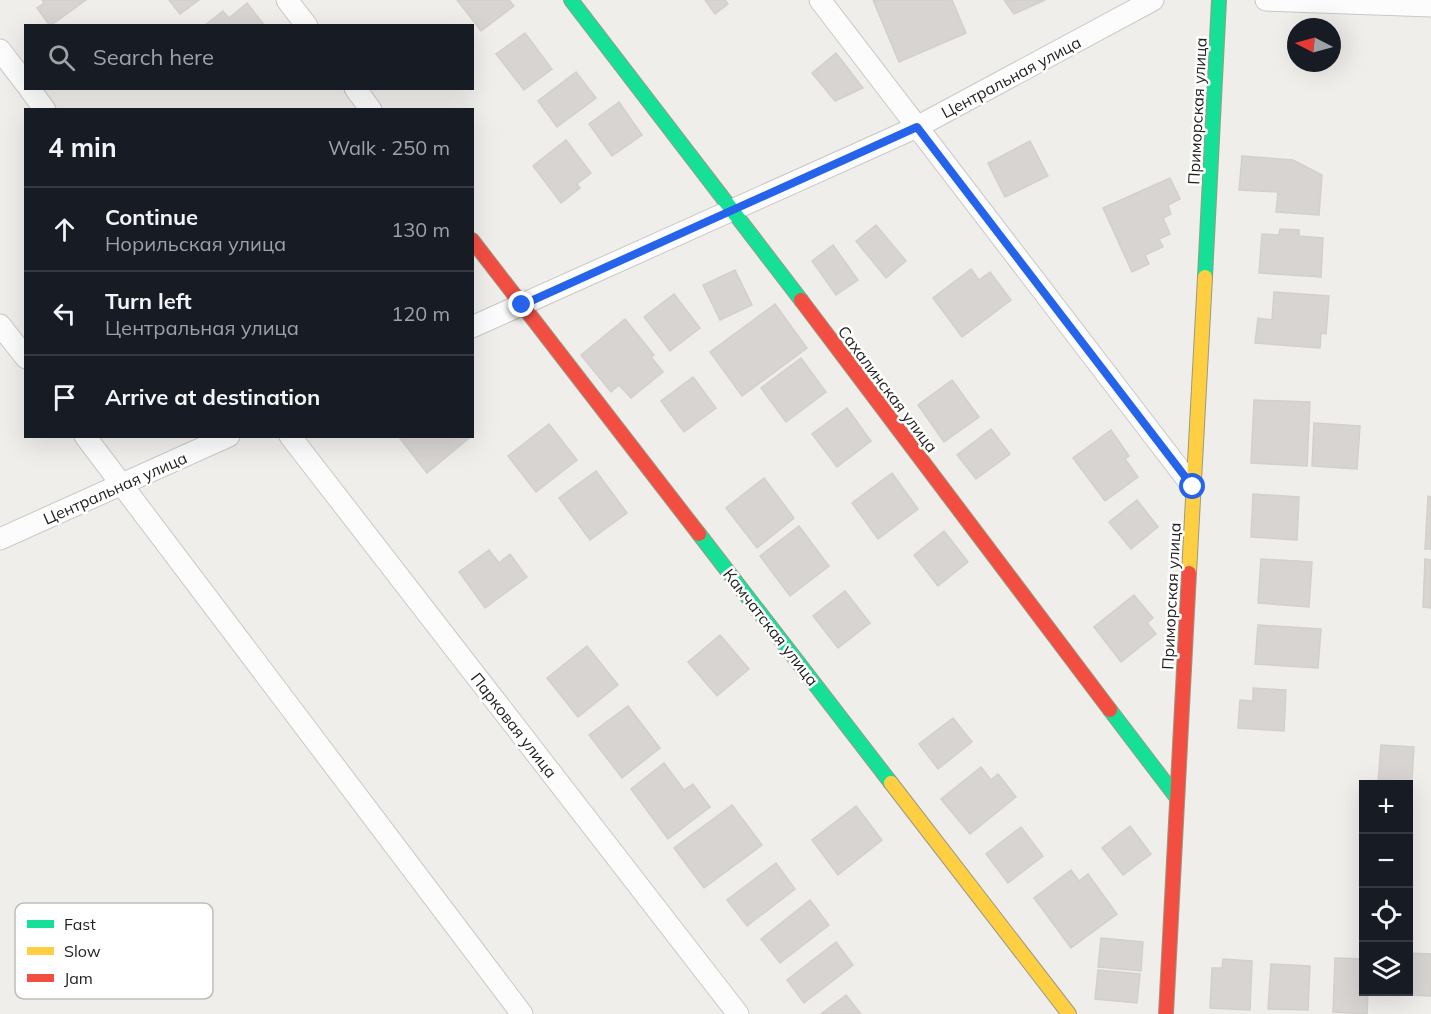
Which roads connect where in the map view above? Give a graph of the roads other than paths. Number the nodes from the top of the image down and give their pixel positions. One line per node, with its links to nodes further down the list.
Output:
1 (287, 0): 8 (street)
2 (571, 0): 16 (street, Сахалинская улица)
3 (820, 0): 15 (street)
4 (1153, 0): 15 (street, Центральная улица)
5 (1219, 0): 26 (street, Приморская улица)
6 (1266, 0): 7 (street)
7 (1431, 6)
8 (305, 24)
9 (0, 50): 10 (street)
10 (24, 81)
11 (30, 90): 13 (street)
12 (356, 90): 14 (street)
13 (44, 108)
14 (370, 108)
15 (917, 127): 16 (street, Центральная улица); 26 (street)
16 (733, 210): 18 (street, Центральная улица); 28 (street, Сахалинская улица)
17 (474, 243): 18 (street, Камчатская улица)
18 (522, 305): 20 (street, Центральная улица); 31 (street, Камчатская улица)
19 (0, 325): 21 (street)
20 (474, 326)
21 (24, 355)
22 (87, 438): 25 (street)
23 (225, 438): 25 (street, Центральная улица)
24 (292, 438): 30 (street, Парковая улица)
25 (122, 485): 27 (street, Центральная улица); 29 (street)
26 (1193, 487): 28 (street, Приморская улица)
27 (0, 539)
28 (1177, 798): 32 (street, Приморская улица)
29 (522, 1014)
30 (738, 1014)
31 (1069, 1014)
32 (1166, 1014)

